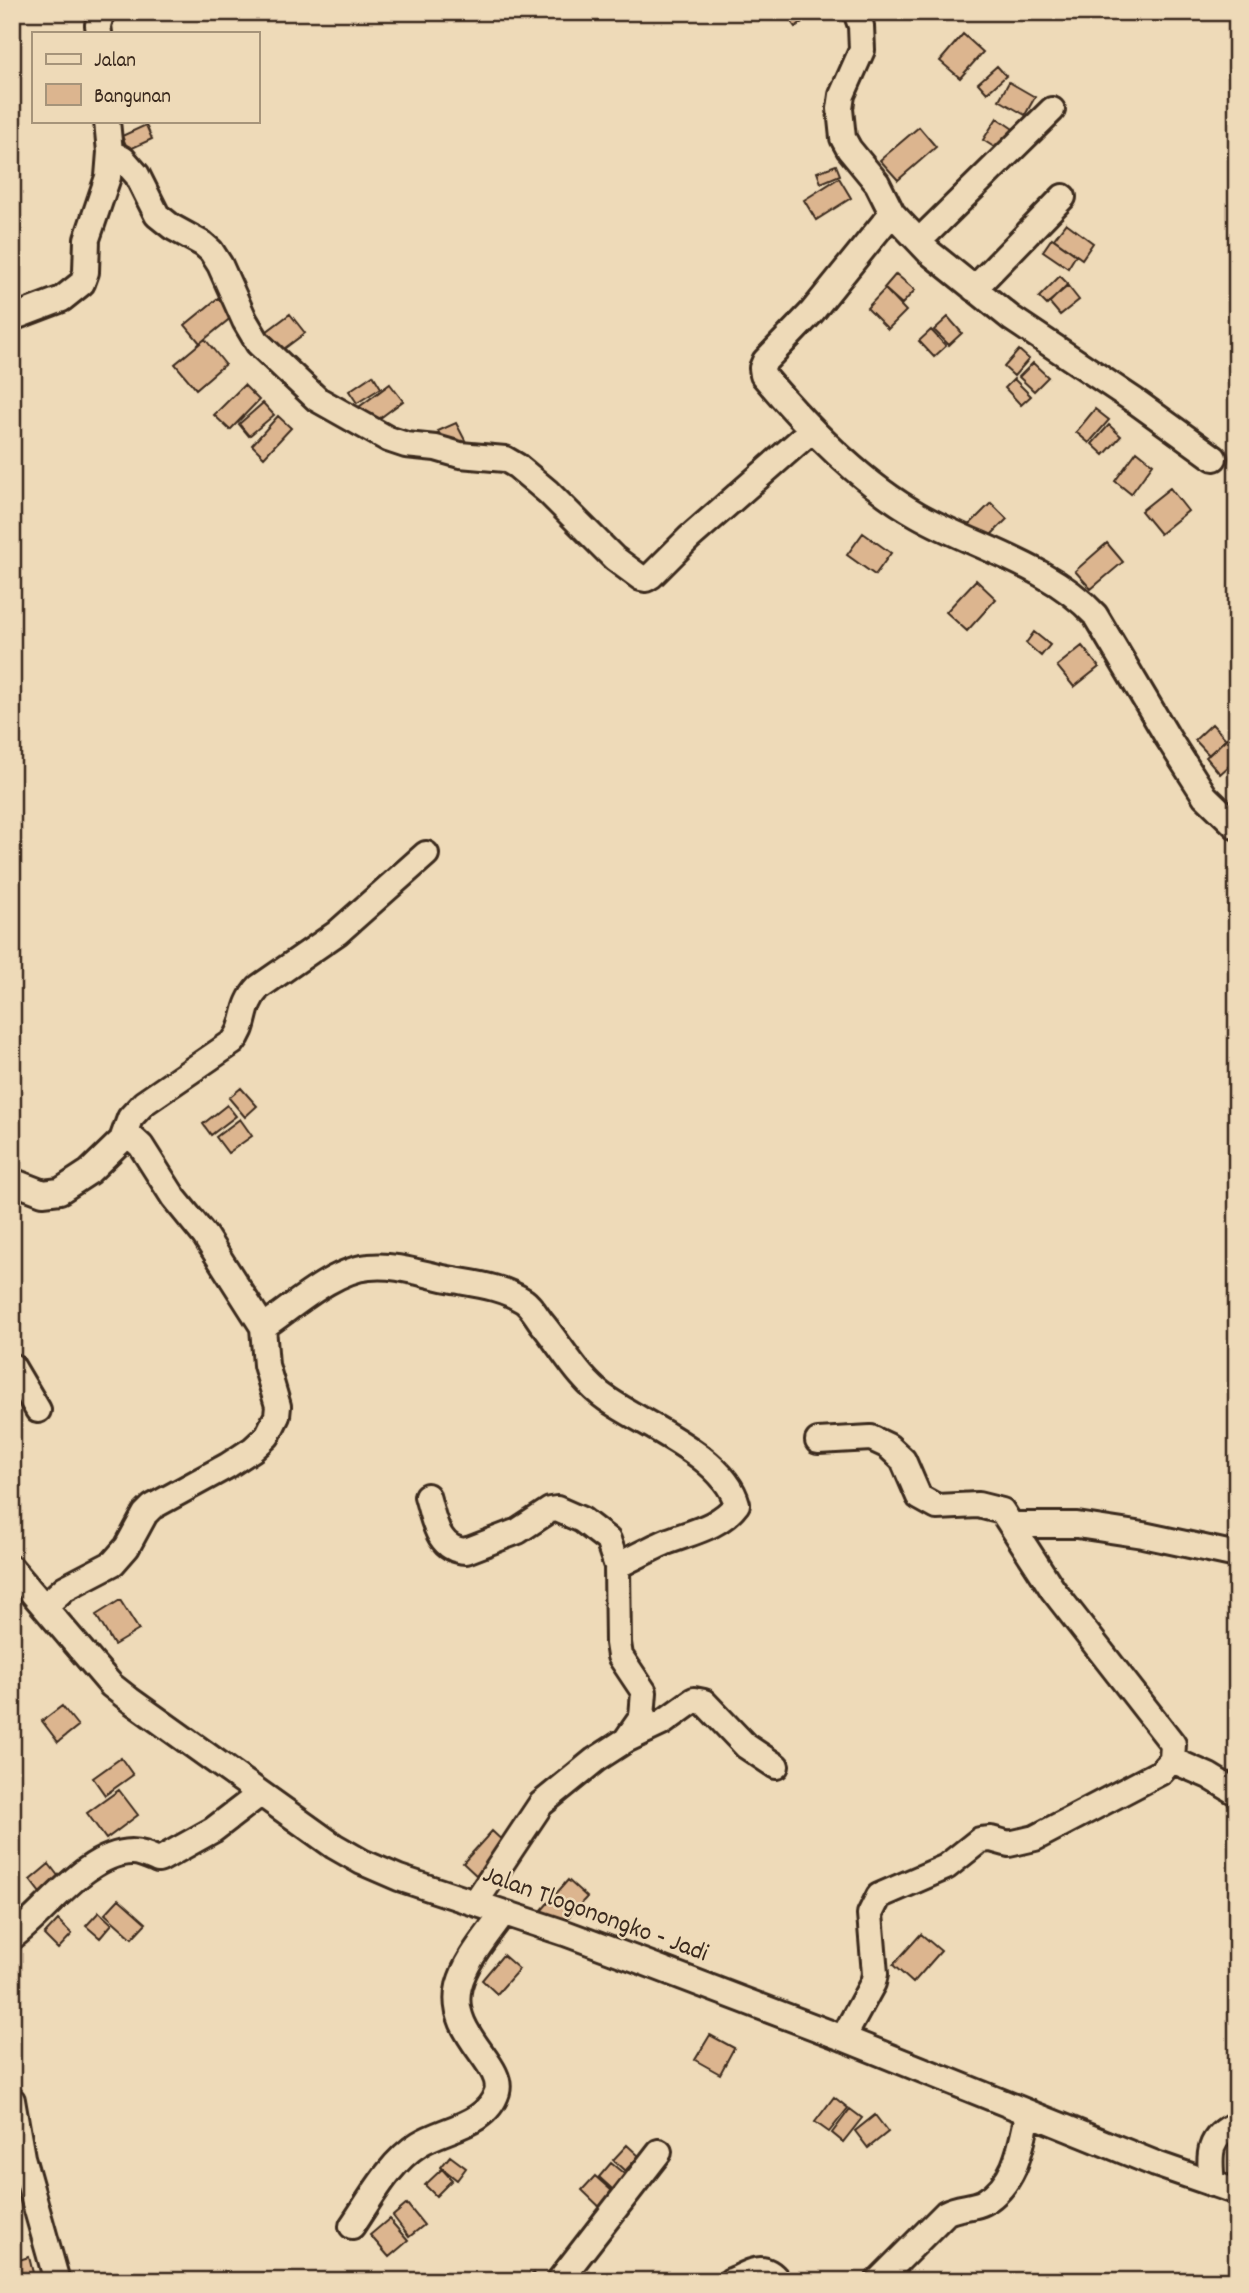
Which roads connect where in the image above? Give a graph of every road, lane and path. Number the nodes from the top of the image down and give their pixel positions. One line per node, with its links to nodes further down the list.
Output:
1 (102, 12): 3 (street)
2 (864, 17): 8 (street)
3 (99, 32)
4 (1052, 110): 9 (street)
5 (107, 122): 6 (street)
6 (110, 152): 11 (street); 12 (street)
7 (1063, 197): 10 (street)
8 (892, 213): 9 (street); 12 (street)
9 (919, 241): 10 (street)
10 (974, 289): 13 (street)
11 (12, 318)
12 (812, 430): 14 (street)
13 (1214, 458)
14 (1237, 827)
15 (426, 854): 16 (street)
16 (126, 1132): 17 (street); 18 (street)
17 (12, 1181)
18 (263, 1327): 25 (street); 27 (street)
19 (12, 1366): 20 (street)
20 (38, 1410)
21 (818, 1441): 23 (street)
22 (427, 1496): 25 (street)
23 (1011, 1525): 24 (street); 29 (street)
24 (1237, 1555)
25 (617, 1566): 28 (street)
26 (12, 1569): 27 (street, Jalan Tlogonongko - Jadi)
27 (45, 1606): 32 (street, Jalan Tlogonongko - Jadi)
28 (626, 1740): 30 (street); 33 (street)
29 (1172, 1760): 31 (street); 36 (street)
30 (776, 1766)
31 (1237, 1793)
32 (260, 1794): 33 (street, Jalan Tlogonongko - Jadi); 35 (street)
33 (475, 1903): 34 (street, Jalan Tlogonongko - Jadi)
34 (503, 1913): 36 (street, Jalan Tlogonongko - Jadi); 44 (street)
35 (12, 1937)
36 (844, 2038): 38 (street, Jalan Tlogonongko - Jadi)
37 (12, 2101): 41 (street)
38 (1028, 2114): 42 (street, Jalan Tlogonongko - Jadi); 49 (street)
39 (1237, 2124): 42 (street)
40 (659, 2152): 46 (street)
41 (17, 2159): 45 (street)
42 (1212, 2184): 43 (street, Jalan Tlogonongko - Jadi)
43 (1237, 2192)
44 (352, 2226)
45 (57, 2281)
46 (559, 2281)
47 (731, 2281): 48 (street)
48 (778, 2281)
49 (878, 2281)

